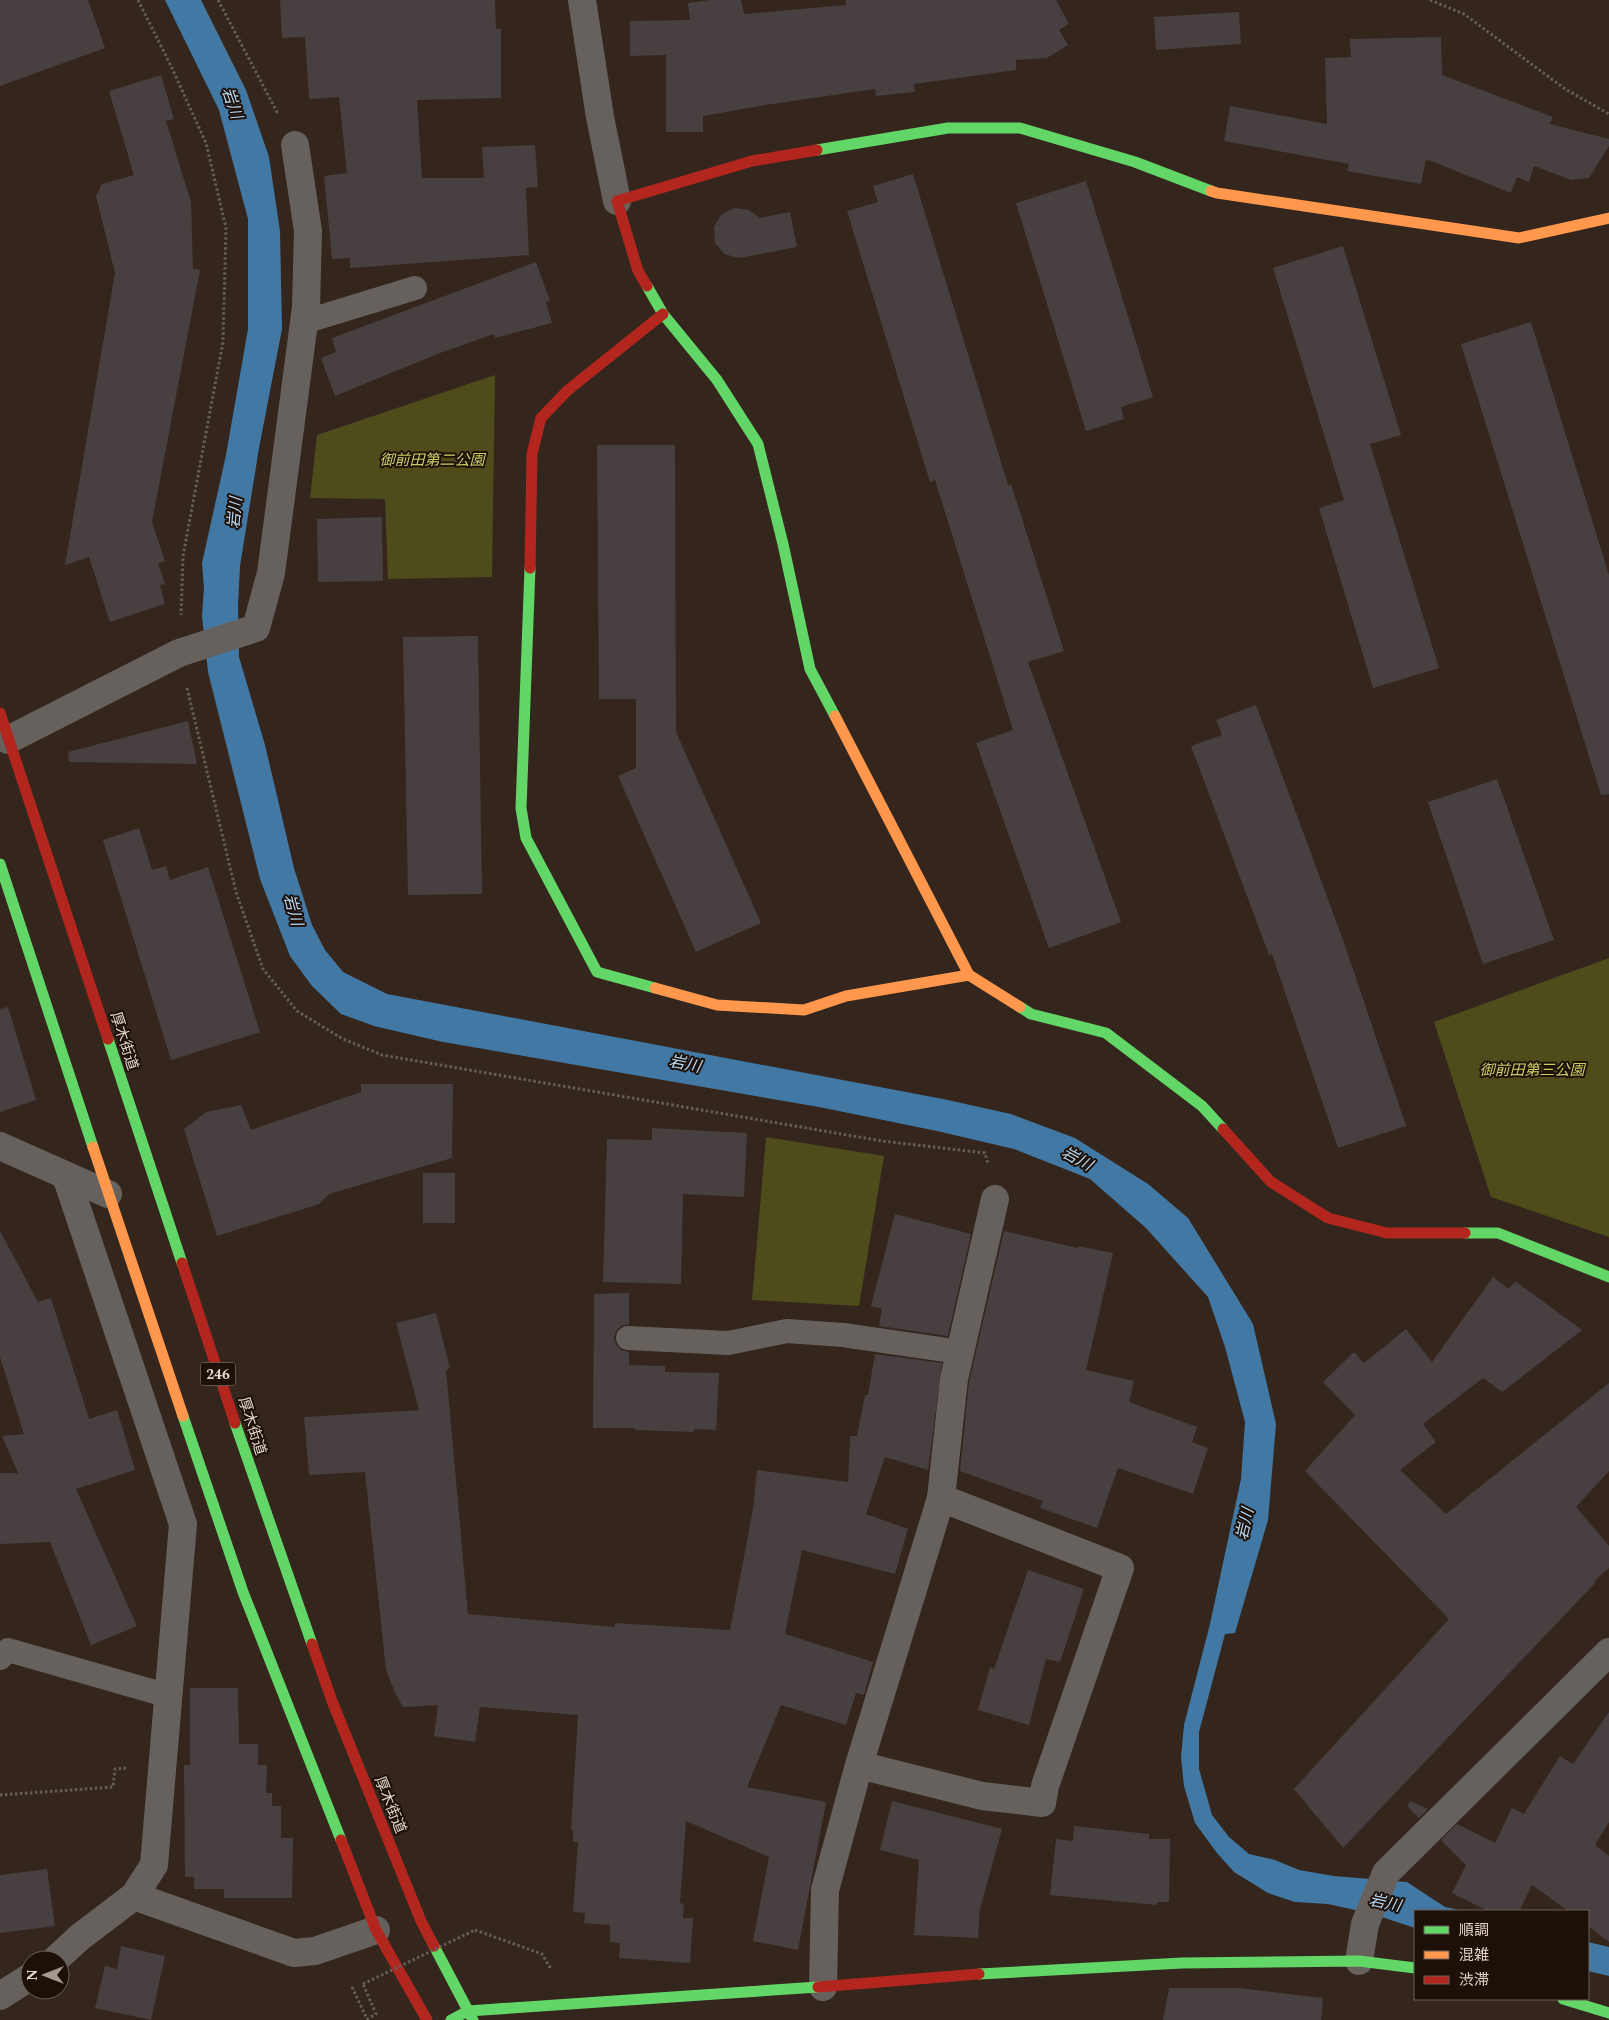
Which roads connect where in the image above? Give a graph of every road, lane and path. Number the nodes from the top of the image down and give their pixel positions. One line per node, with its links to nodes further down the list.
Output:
1 (138, 0): 12 (path)
2 (218, 0): 6 (path)
3 (582, 0): 7 (street)
4 (1430, 0): 5 (path)
5 (1609, 114)
6 (295, 145): 11 (street)
7 (617, 201): 8 (main road); 10 (main road)
8 (1609, 218)
9 (415, 288): 11 (lane)
10 (662, 314): 16 (main road); 16 (main road)
11 (304, 322): 12 (street)
12 (182, 652): 14 (street); 20 (path)
13 (0, 713): 14 (main road, 厚木街道 / 246)
14 (8, 740): 43 (main road, 厚木街道 / 246)
15 (0, 864): 19 (main road)
16 (969, 975): 21 (main road)
17 (0, 1146): 18 (street)
18 (66, 1176): 19 (street); 27 (street)
19 (108, 1194): 32 (main road)
20 (995, 1199): 23 (street)
21 (1609, 1277)
22 (628, 1338): 23 (lane)
23 (960, 1352): 24 (street)
24 (941, 1498): 29 (street); 29 (street)
25 (1609, 1652): 35 (street)
26 (0, 1658): 27 (lane)
27 (169, 1696): 28 (street)
28 (162, 1764): 30 (path); 31 (street)
29 (859, 1766): 39 (street)
30 (0, 1795)
31 (134, 1896): 32 (street); 33 (street)
32 (376, 1930): 44 (main road)
33 (66, 1950)
34 (542, 1954): 38 (path, bridge)
35 (1359, 1961): 36 (main road); 39 (main road)
36 (1414, 1968)
37 (20, 1983): 40 (street)
38 (352, 1987)
39 (823, 1987): 43 (main road)
40 (0, 1996)
41 (1566, 2000): 42 (main road)
42 (1609, 2013)
43 (471, 2016): 45 (main road)
44 (427, 2020)
45 (451, 2020)

